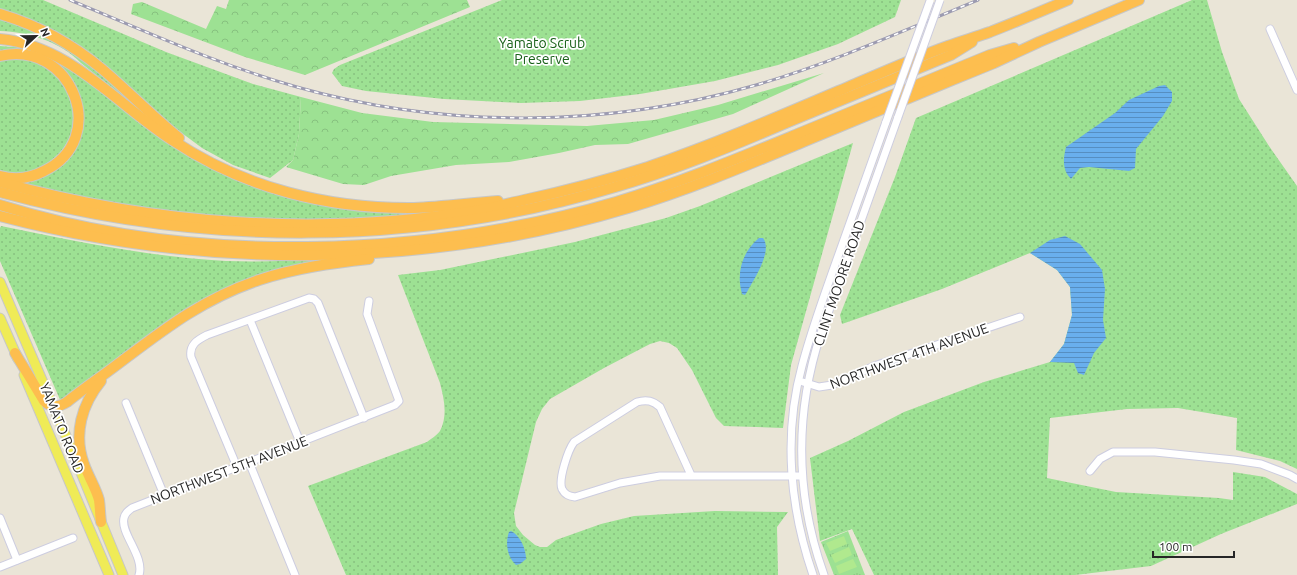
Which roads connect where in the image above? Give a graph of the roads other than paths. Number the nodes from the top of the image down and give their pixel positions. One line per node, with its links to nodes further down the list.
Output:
1 (930, 0): 27 (street, CLINT MOORE ROAD, bridge)
2 (940, 0): 28 (street, CLINT MOORE ROAD, bridge)
3 (1068, 0): 7 (highway)
4 (1140, 0): 9 (highway)
5 (0, 14): 14 (highway)
6 (1270, 29): 11 (street)
7 (991, 31): 15 (highway); 16 (highway)
8 (0, 39): 14 (highway)
9 (1039, 42): 17 (highway); 19 (highway)
10 (0, 56): 12 (highway)
11 (1297, 90)
12 (0, 176)
13 (0, 182): 16 (highway)
14 (259, 184): 16 (highway)
15 (0, 192)
16 (528, 199)
17 (0, 205)
18 (0, 216): 19 (highway)
19 (417, 250): 26 (highway)
20 (0, 282): 30 (main road, YAMATO ROAD)
21 (368, 301): 31 (street, NORTHWEST 5TH AVENUE)
22 (1020, 316): 28 (street, NORTHWEST 4TH AVENUE)
23 (0, 318): 25 (main road, YAMATO ROAD)
24 (250, 320): 31 (street); 32 (street); 34 (street)
25 (15, 352): 30 (highway); 42 (main road, YAMATO ROAD)
26 (112, 368): 30 (highway); 43 (highway)
27 (798, 381): 28 (street, NORTHWEST 4TH AVENUE); 37 (street, CLINT MOORE ROAD)
28 (807, 383): 38 (street, CLINT MOORE ROAD)
29 (126, 403): 40 (street)
30 (54, 407): 43 (main road, YAMATO ROAD)
31 (364, 418): 32 (street, NORTHWEST 5TH AVENUE)
32 (300, 442): 33 (street, NORTHWEST 5TH AVENUE)
33 (249, 462): 34 (street, NORTHWEST 5TH AVENUE); 51 (street)
34 (237, 467): 40 (street, NORTHWEST 5TH AVENUE)
35 (1090, 471): 39 (street)
36 (691, 475): 36 (street); 37 (street)
37 (792, 476): 38 (street); 52 (street, CLINT MOORE ROAD)
38 (802, 476): 53 (street, CLINT MOORE ROAD)
39 (1297, 479)
40 (164, 496): 50 (street, NORTHWEST 5TH AVENUE)
41 (0, 518): 45 (street)
42 (86, 521): 47 (main road, YAMATO ROAD); 48 (main road)
43 (100, 522): 49 (main road, YAMATO ROAD)
44 (73, 538): 45 (street)
45 (17, 560): 46 (street)
46 (0, 567)
47 (109, 575)
48 (114, 575)
49 (123, 575)
50 (139, 575)
51 (295, 575)
52 (813, 575)
53 (824, 575)

